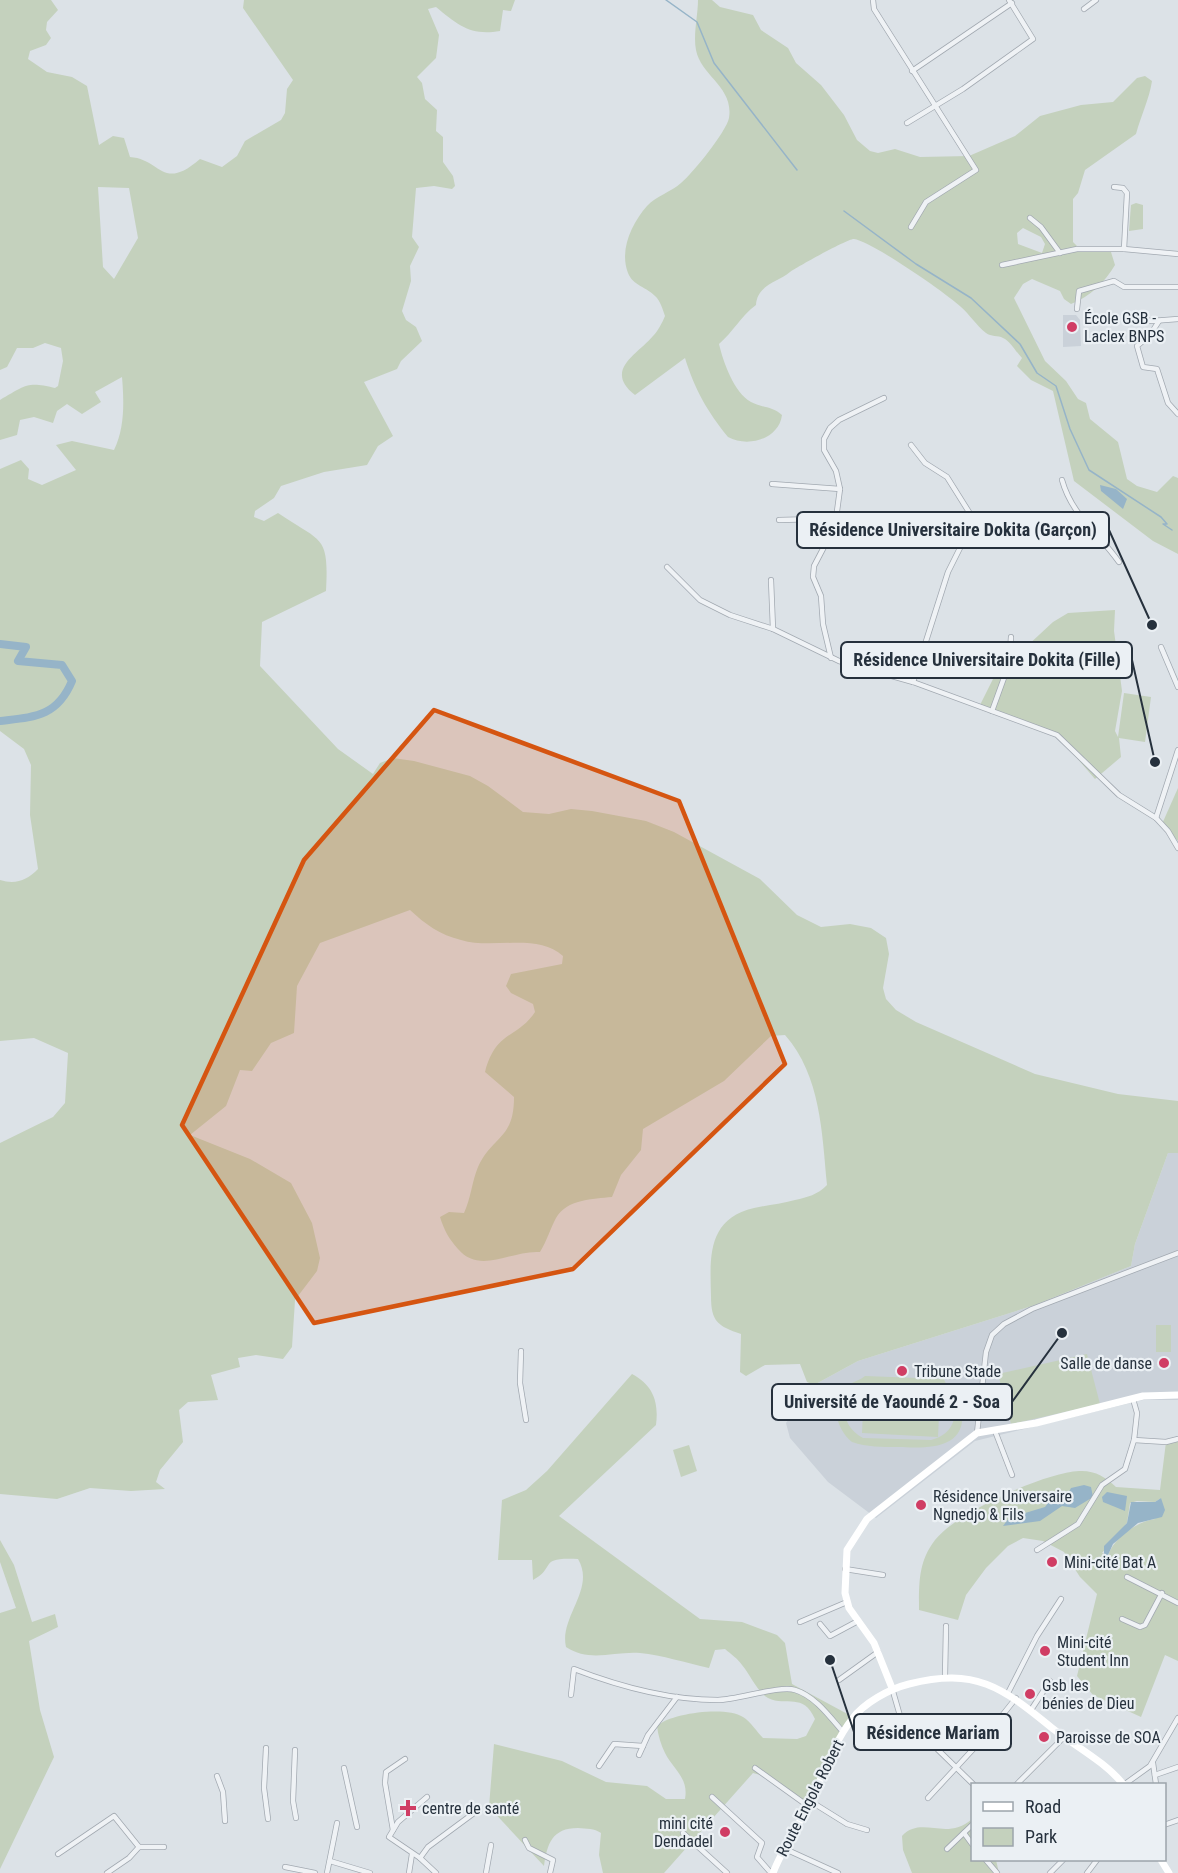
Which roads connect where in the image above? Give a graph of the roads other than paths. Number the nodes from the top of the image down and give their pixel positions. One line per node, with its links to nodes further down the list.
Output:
1 (873, 0): 5 (street)
2 (1096, 0): 4 (street)
3 (1010, 2): 5 (street); 6 (street)
4 (1084, 9)
5 (912, 71): 6 (street)
6 (933, 106): 7 (street); 10 (street)
7 (907, 123)
8 (1114, 187): 11 (street)
9 (1030, 218): 12 (street)
10 (911, 227)
11 (1124, 249): 12 (street); 13 (street)
12 (1060, 253): 14 (street)
13 (1178, 254)
14 (1002, 266)
15 (1178, 287): 16 (street)
16 (1077, 309)
17 (1128, 318): 19 (street)
18 (1178, 319): 19 (street)
19 (1159, 321): 23 (street)
20 (885, 405): 21 (street)
21 (867, 406): 22 (street); 27 (street)
22 (871, 413)
23 (1178, 414)
24 (911, 445): 37 (street)
25 (1062, 480): 30 (street)
26 (772, 484): 27 (street)
27 (840, 489): 29 (street)
28 (779, 520): 29 (street)
29 (833, 530): 36 (street)
30 (1119, 562)
31 (668, 567): 33 (street)
32 (771, 580): 33 (street)
33 (773, 629): 36 (street)
34 (1011, 637): 39 (street)
35 (1161, 647): 38 (street)
36 (831, 658): 37 (street)
37 (913, 682): 39 (street)
38 (1178, 687)
39 (992, 711): 41 (street)
40 (1178, 750): 41 (street)
41 (1156, 818): 42 (street)
42 (1178, 848)
43 (1178, 1253): 49 (street)
44 (521, 1351): 47 (street)
45 (1178, 1395): 46 (street)
46 (1133, 1399): 48 (street); 51 (street)
47 (526, 1420)
48 (995, 1431): 49 (street); 52 (street)
49 (977, 1433): 54 (street)
50 (1178, 1439): 51 (street)
51 (1134, 1440): 53 (street)
52 (1012, 1474)
53 (1037, 1550)
54 (845, 1569): 55 (street); 59 (street)
55 (883, 1575)
56 (1127, 1577): 57 (street)
57 (1162, 1593): 60 (street); 61 (street)
58 (1061, 1599): 71 (street)
59 (847, 1602): 62 (street); 63 (street)
60 (1178, 1603)
61 (1122, 1619)
62 (858, 1621): 64 (street); 66 (street)
63 (800, 1622)
64 (820, 1624)
65 (946, 1626): 67 (street)
66 (878, 1652): 68 (street); 70 (street)
67 (945, 1677): 70 (street, Route Engola Robert); 71 (street, Route Engola Robert)
68 (839, 1680)
69 (1050, 1681): 75 (street)
70 (892, 1688): 77 (street, Route Engola Robert); 79 (street)
71 (1008, 1693): 74 (street, Route Engola Robert)
72 (571, 1695): 73 (street)
73 (677, 1697): 77 (street); 81 (street)
74 (1016, 1698): 75 (street, Route Engola Robert); 89 (street)
75 (1031, 1710): 78 (street, Route Engola Robert)
76 (1178, 1718): 86 (street)
77 (843, 1732): 102 (street, Route Engola Robert)
78 (1064, 1737): 95 (street); 96 (street, Route Engola Robert)
79 (907, 1740)
80 (929, 1741): 89 (street)
81 (643, 1746): 84 (street); 87 (street)
82 (267, 1748): 105 (street)
83 (295, 1750): 104 (street)
84 (639, 1755)
85 (405, 1759): 111 (street)
86 (1153, 1763): 92 (street); 97 (street)
87 (599, 1766)
88 (344, 1767): 109 (street)
89 (955, 1767): 94 (street); 101 (street)
90 (1178, 1767): 92 (street)
91 (755, 1768): 102 (street)
92 (1155, 1775): 98 (street)
93 (217, 1776): 106 (street)
94 (971, 1783)
95 (1019, 1783)
96 (1122, 1783)
97 (1127, 1783)
98 (1156, 1783)
99 (427, 1797): 111 (street)
100 (712, 1797): 138 (street)
101 (928, 1798)
102 (809, 1804): 110 (street); 119 (street, Route Engola Robert)
103 (474, 1813): 123 (street)
104 (296, 1818)
105 (268, 1819)
106 (225, 1821)
107 (337, 1823): 124 (street)
108 (971, 1826): 113 (street)
109 (357, 1827)
110 (867, 1830)
111 (393, 1831): 122 (street)
112 (683, 1833): 137 (street)
113 (964, 1833): 115 (street); 120 (street)
114 (525, 1840): 136 (street)
115 (971, 1843)
116 (491, 1845): 135 (street)
117 (139, 1847): 118 (street); 121 (street); 129 (street)
118 (164, 1847)
119 (783, 1848): 138 (street, Route Engola Robert); 139 (street)
120 (947, 1849)
121 (58, 1854)
122 (412, 1854): 123 (street); 133 (street)
123 (420, 1858): 134 (street)
124 (330, 1860): 131 (street); 132 (street)
125 (987, 1861): 140 (street)
126 (1062, 1861): 141 (street)
127 (1096, 1861): 142 (street)
128 (285, 1867): 130 (street)
129 (107, 1873)
130 (315, 1873)
131 (327, 1873)
132 (370, 1873)
133 (409, 1873)
134 (436, 1873)
135 (486, 1873)
136 (550, 1873)
137 (727, 1873)
138 (772, 1873)
139 (838, 1873)
140 (997, 1873)
141 (1050, 1873)
142 (1087, 1873)

